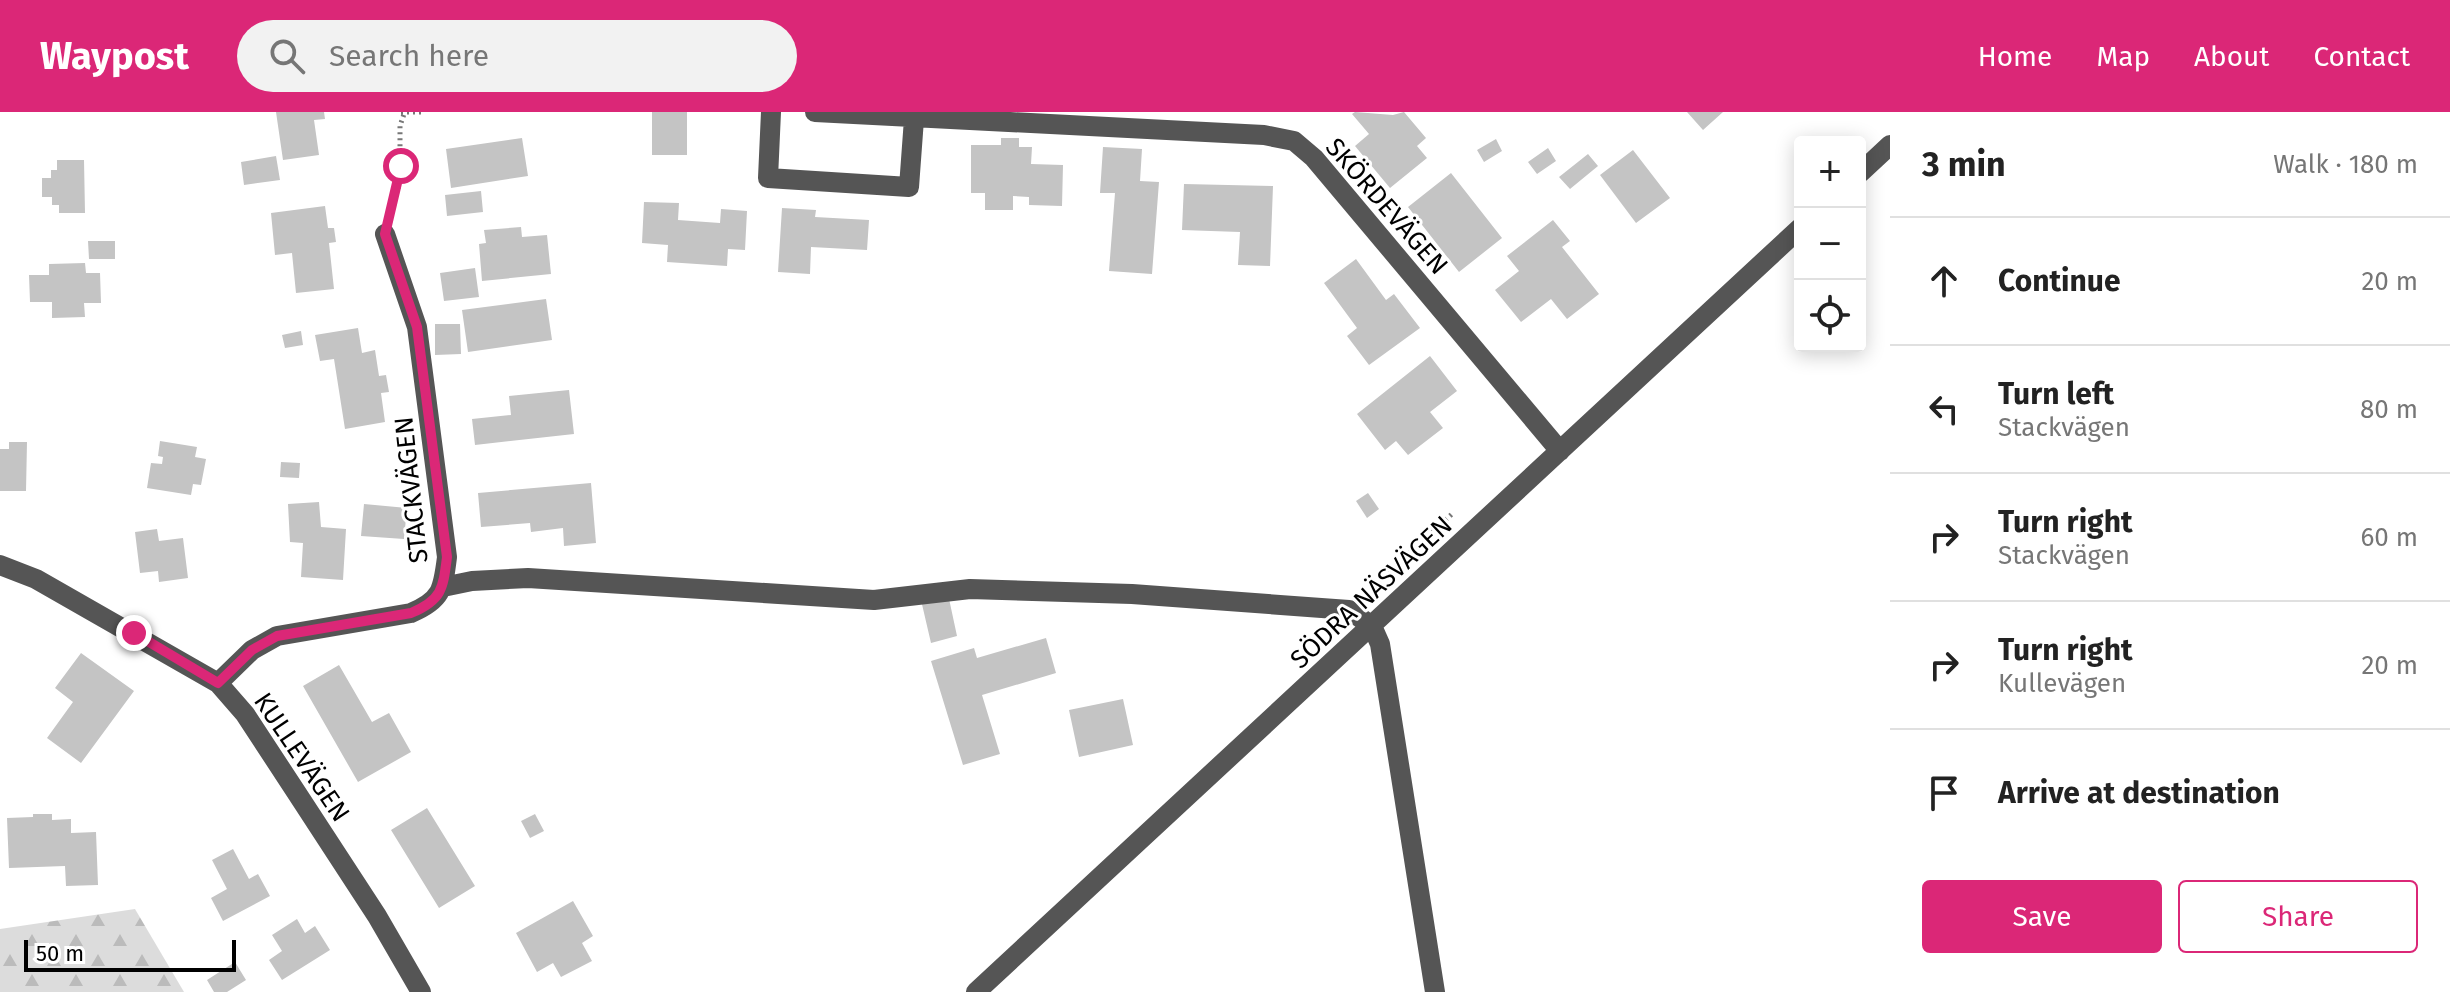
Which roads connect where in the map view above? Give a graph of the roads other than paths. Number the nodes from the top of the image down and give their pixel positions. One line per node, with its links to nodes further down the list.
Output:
1 (771, 112): 3 (street)
2 (815, 112): 3 (street, SKÖRDEVÄGEN)
3 (914, 119): 8 (street, SKÖRDEVÄGEN)
4 (1890, 145): 5 (street)
5 (1866, 167)
6 (385, 234): 10 (street, STACKVÄGEN)
7 (1794, 234): 8 (street, SÖDRA NÄSVÄGEN)
8 (1560, 451): 11 (street, SÖDRA NÄSVÄGEN)
9 (0, 565): 12 (street, KULLEVÄGEN)
10 (443, 587): 11 (street); 12 (street, STACKVÄGEN)
11 (1372, 626): 14 (street, SÖDRA NÄSVÄGEN); 15 (street)
12 (218, 683): 13 (street, KULLEVÄGEN)
13 (421, 992)
14 (976, 992)
15 (1435, 992)

